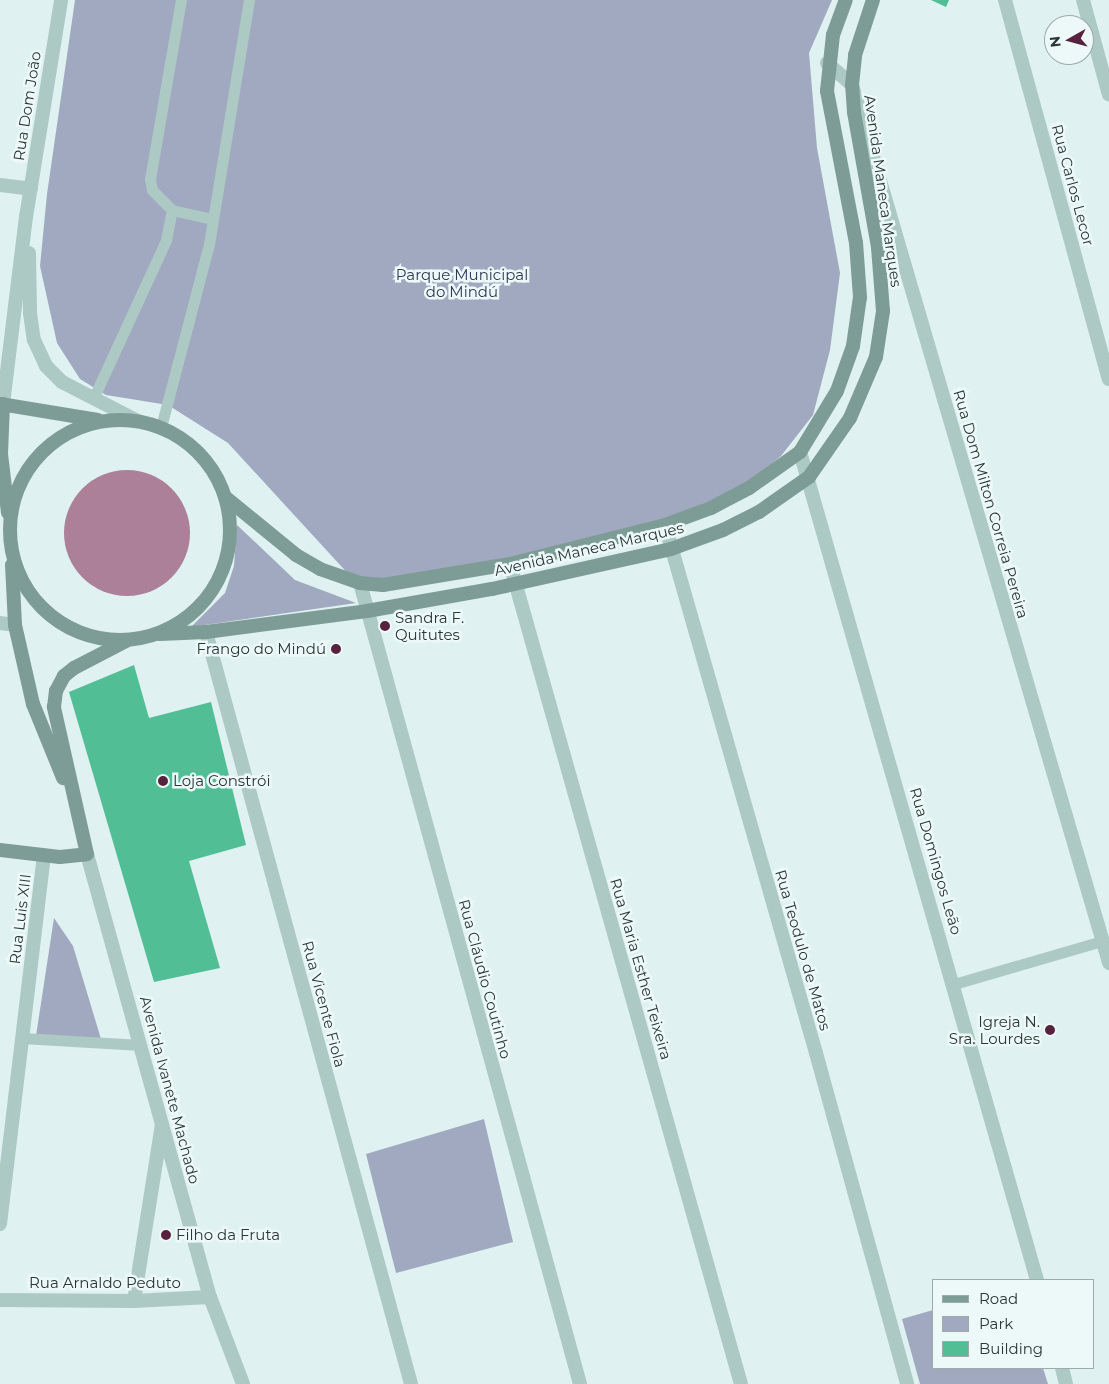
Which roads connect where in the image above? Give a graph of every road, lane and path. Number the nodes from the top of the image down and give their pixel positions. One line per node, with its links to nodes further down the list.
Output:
1 (61, 0): 12 (street, Rua Dom João)
2 (182, 0): 13 (lane)
3 (249, 0): 15 (lane)
4 (846, 0): 8 (main road, Avenida Maneca Marques)
5 (873, 0): 9 (main road, Avenida Maneca Marques)
6 (1005, 0): 16 (street, Rua Carlos Lecor)
7 (1082, 0): 10 (street)
8 (827, 63): 9 (street); 22 (main road, Avenida Maneca Marques)
9 (852, 85): 24 (main road, Avenida Maneca Marques); 43 (street, Rua Dom Milton Correia Pereira)
10 (1109, 95)
11 (0, 184): 12 (street)
12 (31, 189): 14 (street, Rua Dom João)
13 (172, 210): 15 (lane); 17 (lane)
14 (26, 217): 17 (street, Rua Dom João); 18 (street, Rua Dom João)
15 (213, 219): 21 (lane)
16 (1109, 380)
17 (93, 399): 20 (street, Rua Dom João)
18 (1, 404): 19 (main road); 23 (main road, Rua Dom João)
19 (100, 421): 20 (main road); 27 (main road)
20 (138, 421): 21 (main road)
21 (161, 427): 25 (main road)
22 (800, 452): 24 (street, Rua Domingos Leão); 26 (main road, Avenida Maneca Marques)
23 (0, 454): 27 (main road, Rua Dom João)
24 (809, 478): 28 (main road, Avenida Maneca Marques); 45 (street, Rua Domingos Leão)
25 (225, 497): 31 (main road, Avenida Maneca Marques); 37 (main road)
26 (665, 525): 28 (street, Rua Teodulo de Matos); 30 (main road, Avenida Maneca Marques)
27 (10, 527): 29 (main road)
28 (671, 549): 32 (main road, Avenida Maneca Marques); 59 (street, Rua Teodulo de Matos)
29 (12, 552): 35 (main road, Avenida Ivanete Machado); 38 (main road)
30 (510, 564): 31 (main road, Avenida Maneca Marques); 32 (street, Rua Maria Esther Teixeira)
31 (360, 583): 33 (street, Rua Cláudio Coutinho)
32 (516, 584): 33 (main road, Avenida Maneca Marques); 58 (street, Rua Maria Esther Teixeira)
33 (367, 611): 36 (main road, Avenida Maneca Marques); 57 (street, Rua Cláudio Coutinho)
34 (0, 623): 35 (street)
35 (15, 625): 39 (main road, Avenida Ivanete Machado)
36 (206, 632): 37 (main road, Avenida Maneca Marques); 56 (street, Rua Vicente Fiola)
37 (160, 634): 38 (main road)
38 (126, 641): 39 (main road, Avenida Ivanete Machado)
39 (73, 801): 41 (main road, Avenida Ivanete Machado)
40 (0, 850): 42 (main road)
41 (87, 854): 42 (main road); 47 (street, Avenida Ivanete Machado)
42 (44, 856): 46 (street, Rua Luis XIII)
43 (1102, 941): 44 (street, Rua Dom Milton Correia Pereira); 45 (lane)
44 (1109, 963)
45 (954, 984): 50 (street, Rua Domingos Leão)
46 (22, 1038): 47 (lane); 49 (street, Rua Luis XIII)
47 (141, 1045): 48 (street, Avenida Ivanete Machado)
48 (162, 1122): 51 (street, Avenida Ivanete Machado); 53 (street)
49 (0, 1224)
50 (1037, 1279)
51 (210, 1297): 53 (street, Rua Arnaldo Peduto); 55 (street, Avenida Ivanete Machado)
52 (0, 1300): 53 (street, Rua Arnaldo Peduto)
53 (134, 1301)
54 (1062, 1369): 60 (street)
55 (243, 1384)
56 (411, 1384)
57 (580, 1384)
58 (741, 1384)
59 (907, 1384)
60 (1066, 1384)

